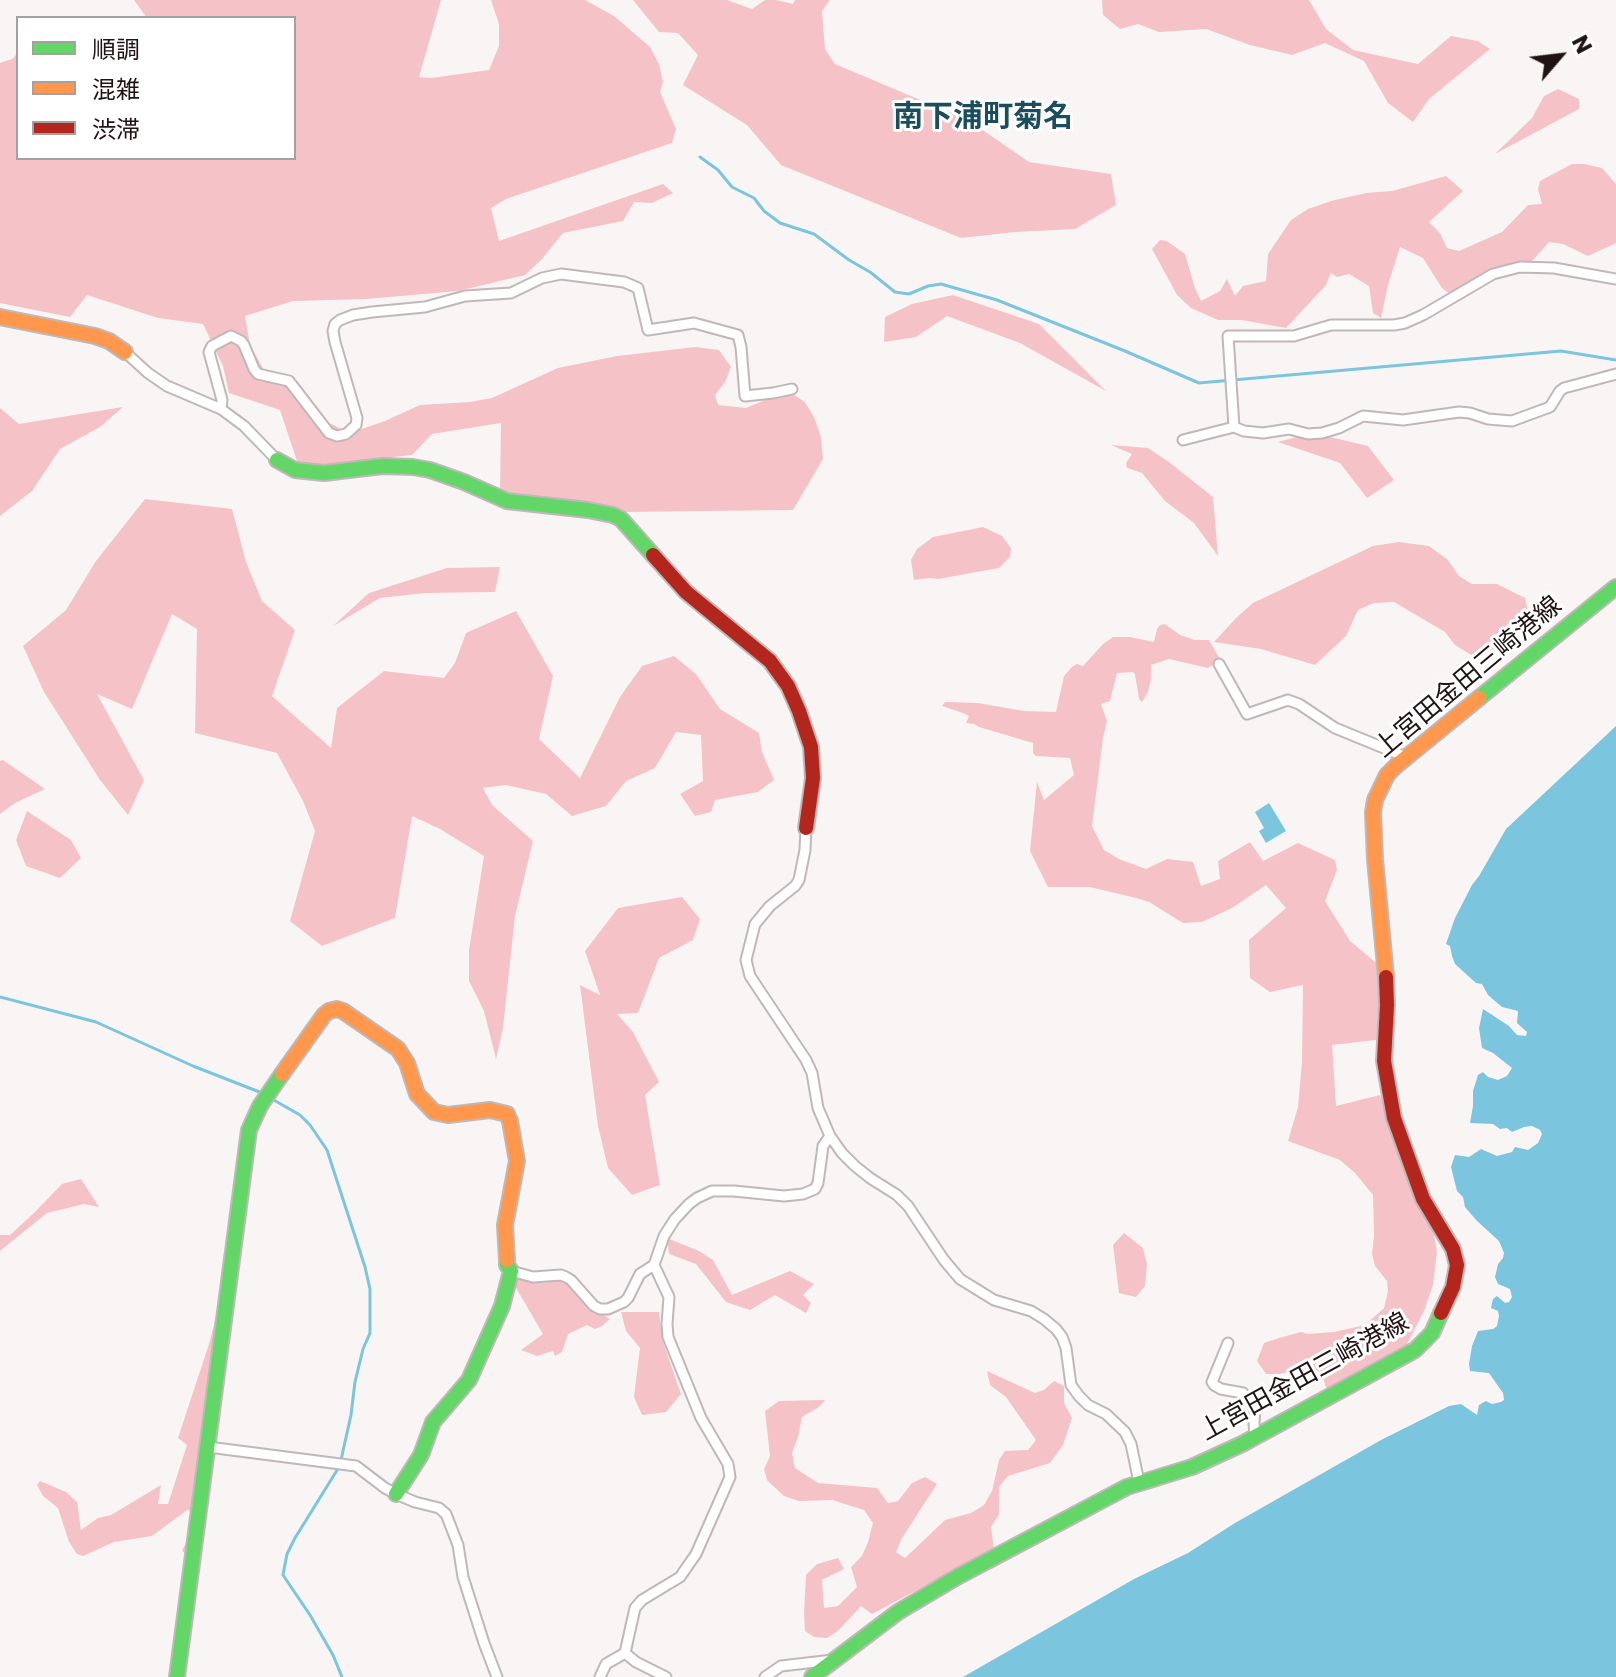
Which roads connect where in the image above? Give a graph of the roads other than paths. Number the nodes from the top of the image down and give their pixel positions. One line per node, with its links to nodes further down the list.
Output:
1 (1616, 279): 7 (street)
2 (0, 317): 3 (street)
3 (125, 352): 6 (street)
4 (1616, 374): 7 (street)
5 (792, 389): 6 (street)
6 (221, 409): 9 (street)
7 (1234, 427): 8 (street)
8 (1183, 440)
9 (277, 460): 13 (street)
10 (1616, 587): 12 (street, 上宮田金田三崎港線)
11 (1219, 664): 12 (street)
12 (1406, 757): 18 (street, 上宮田金田三崎港線)
13 (806, 828): 14 (street)
14 (830, 1136): 15 (street); 20 (street)
15 (654, 1265): 16 (street); 22 (street)
16 (511, 1271): 19 (street); 21 (street)
17 (1228, 1343): 18 (street)
18 (1255, 1437): 20 (street, 上宮田金田三崎港線)
19 (208, 1447): 21 (street); 24 (street)
20 (1139, 1482): 23 (street, 上宮田金田三崎港線)
21 (396, 1494): 25 (street)
22 (625, 1653): 26 (street); 27 (street)
23 (834, 1660): 28 (street); 29 (street, 上宮田金田三崎港線)
24 (177, 1677)
25 (497, 1677)
26 (600, 1677)
27 (666, 1677)
28 (765, 1677)
29 (812, 1677)

